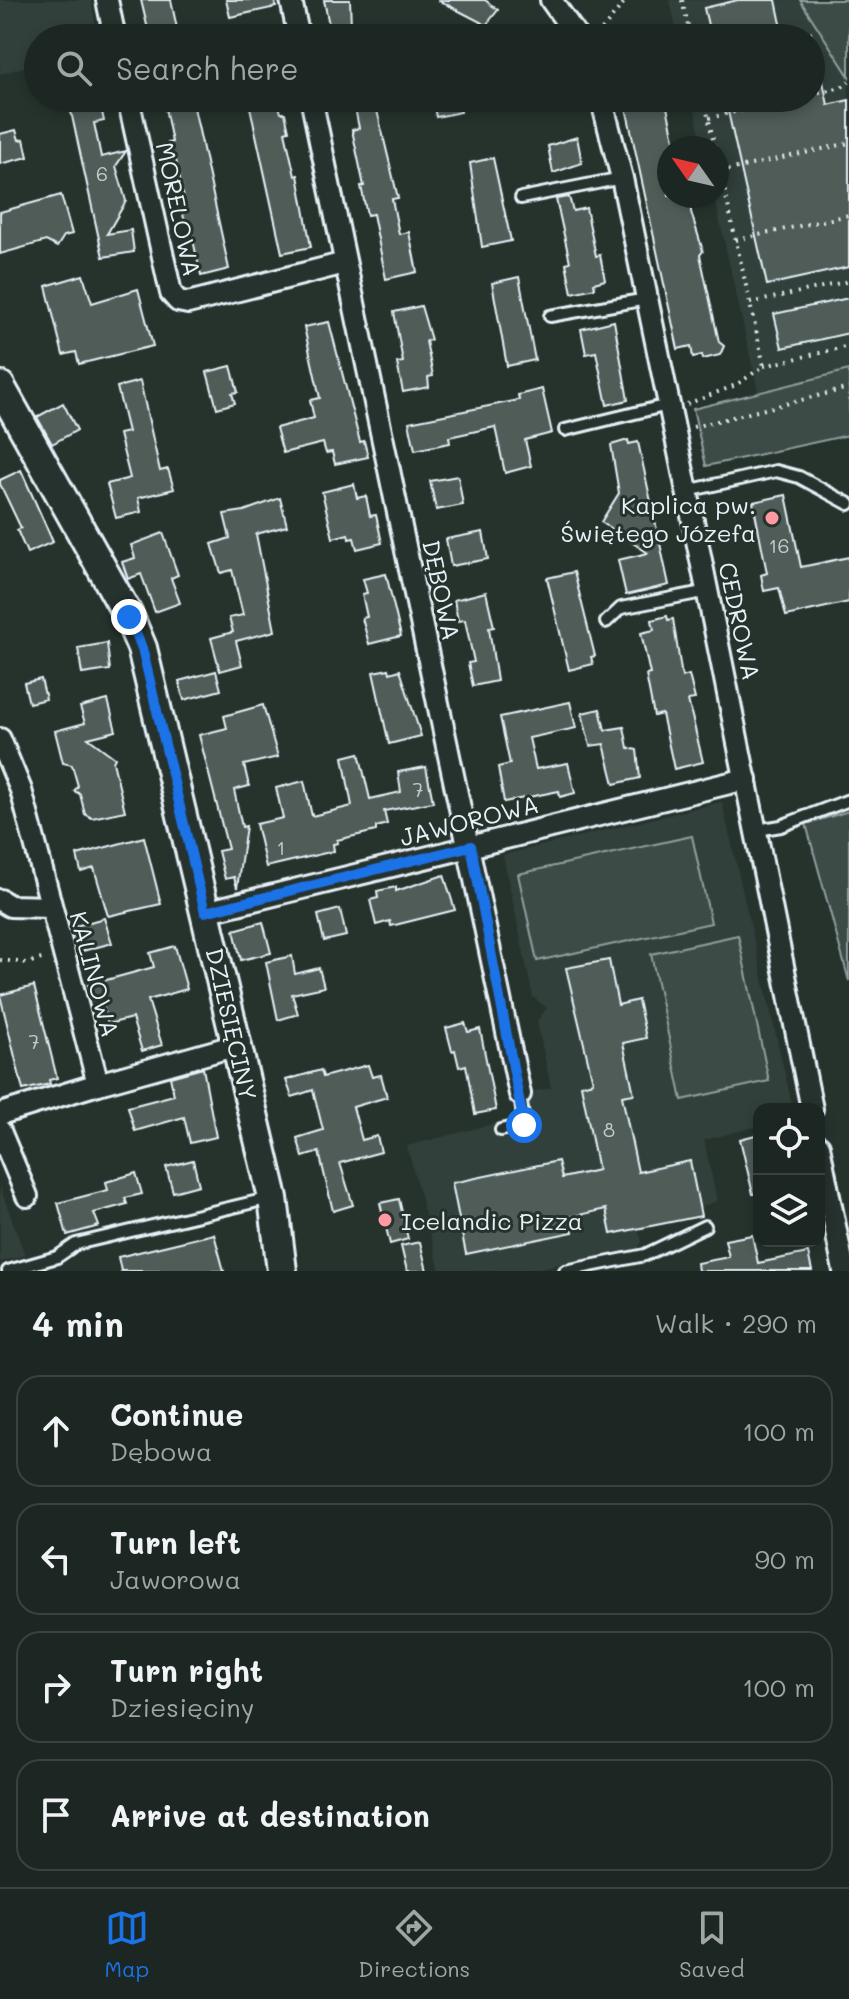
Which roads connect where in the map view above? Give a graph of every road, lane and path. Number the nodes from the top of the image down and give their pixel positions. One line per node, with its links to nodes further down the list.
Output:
1 (107, 0): 6 (street)
2 (291, 0): 7 (street)
3 (551, 0): 8 (street)
4 (626, 0): 9 (path)
5 (682, 0): 10 (path)
6 (112, 24)
7 (296, 24)
8 (568, 24)
9 (606, 24)
10 (688, 24)
11 (849, 81): 12 (path)
12 (825, 91)
13 (131, 112): 27 (street, MORELOWA)
14 (314, 112): 27 (street, DĘBOWA)
15 (605, 112): 22 (street, CEDROWA)
16 (708, 112): 18 (path)
17 (735, 112): 18 (path)
18 (709, 118): 19 (path)
19 (713, 136)
20 (849, 143): 21 (path)
21 (729, 170)
22 (622, 178): 23 (lane); 29 (street, CEDROWA)
23 (521, 198)
24 (728, 208): 26 (path)
25 (849, 215): 26 (path)
26 (736, 240): 30 (path)
27 (345, 263): 47 (street, DĘBOWA)
28 (849, 281): 30 (path)
29 (647, 299): 31 (lane); 36 (street, CEDROWA)
30 (750, 303): 33 (path)
31 (550, 316)
32 (849, 346): 33 (path)
33 (764, 366): 36 (path)
34 (0, 386): 50 (street, DZIESIĘCINY)
35 (849, 388): 38 (path)
36 (668, 408): 37 (lane); 38 (street, CEDROWA)
37 (565, 430)
38 (675, 431): 39 (street, CEDROWA)
39 (687, 491): 40 (lane); 41 (street, CEDROWA)
40 (849, 504)
41 (708, 591): 42 (lane); 44 (street, CEDROWA)
42 (606, 622)
43 (2, 750): 49 (street, KALINOWA)
44 (746, 779): 46 (street, CEDROWA); 47 (street, JAWOROWA)
45 (849, 800): 46 (lane)
46 (757, 830): 56 (street, CEDROWA)
47 (471, 846): 50 (street, JAWOROWA); 55 (street, DĘBOWA)
48 (0, 900): 49 (street)
49 (51, 907): 51 (street, KALINOWA)
50 (205, 912): 53 (street, DZIESIĘCINY)
51 (63, 953): 52 (path); 54 (street, KALINOWA)
52 (0, 960)
53 (237, 1045): 54 (street); 62 (street, DZIESIĘCINY)
54 (98, 1084): 57 (street)
55 (520, 1094): 58 (lane)
56 (811, 1103)
57 (0, 1114)
58 (501, 1130)
59 (0, 1131): 61 (street)
60 (825, 1175): 67 (street)
61 (27, 1196)
62 (273, 1198): 64 (lane); 65 (street, DZIESIĘCINY)
63 (705, 1226): 66 (lane)
64 (8, 1271)
65 (282, 1271)
66 (565, 1271)
67 (844, 1271)

